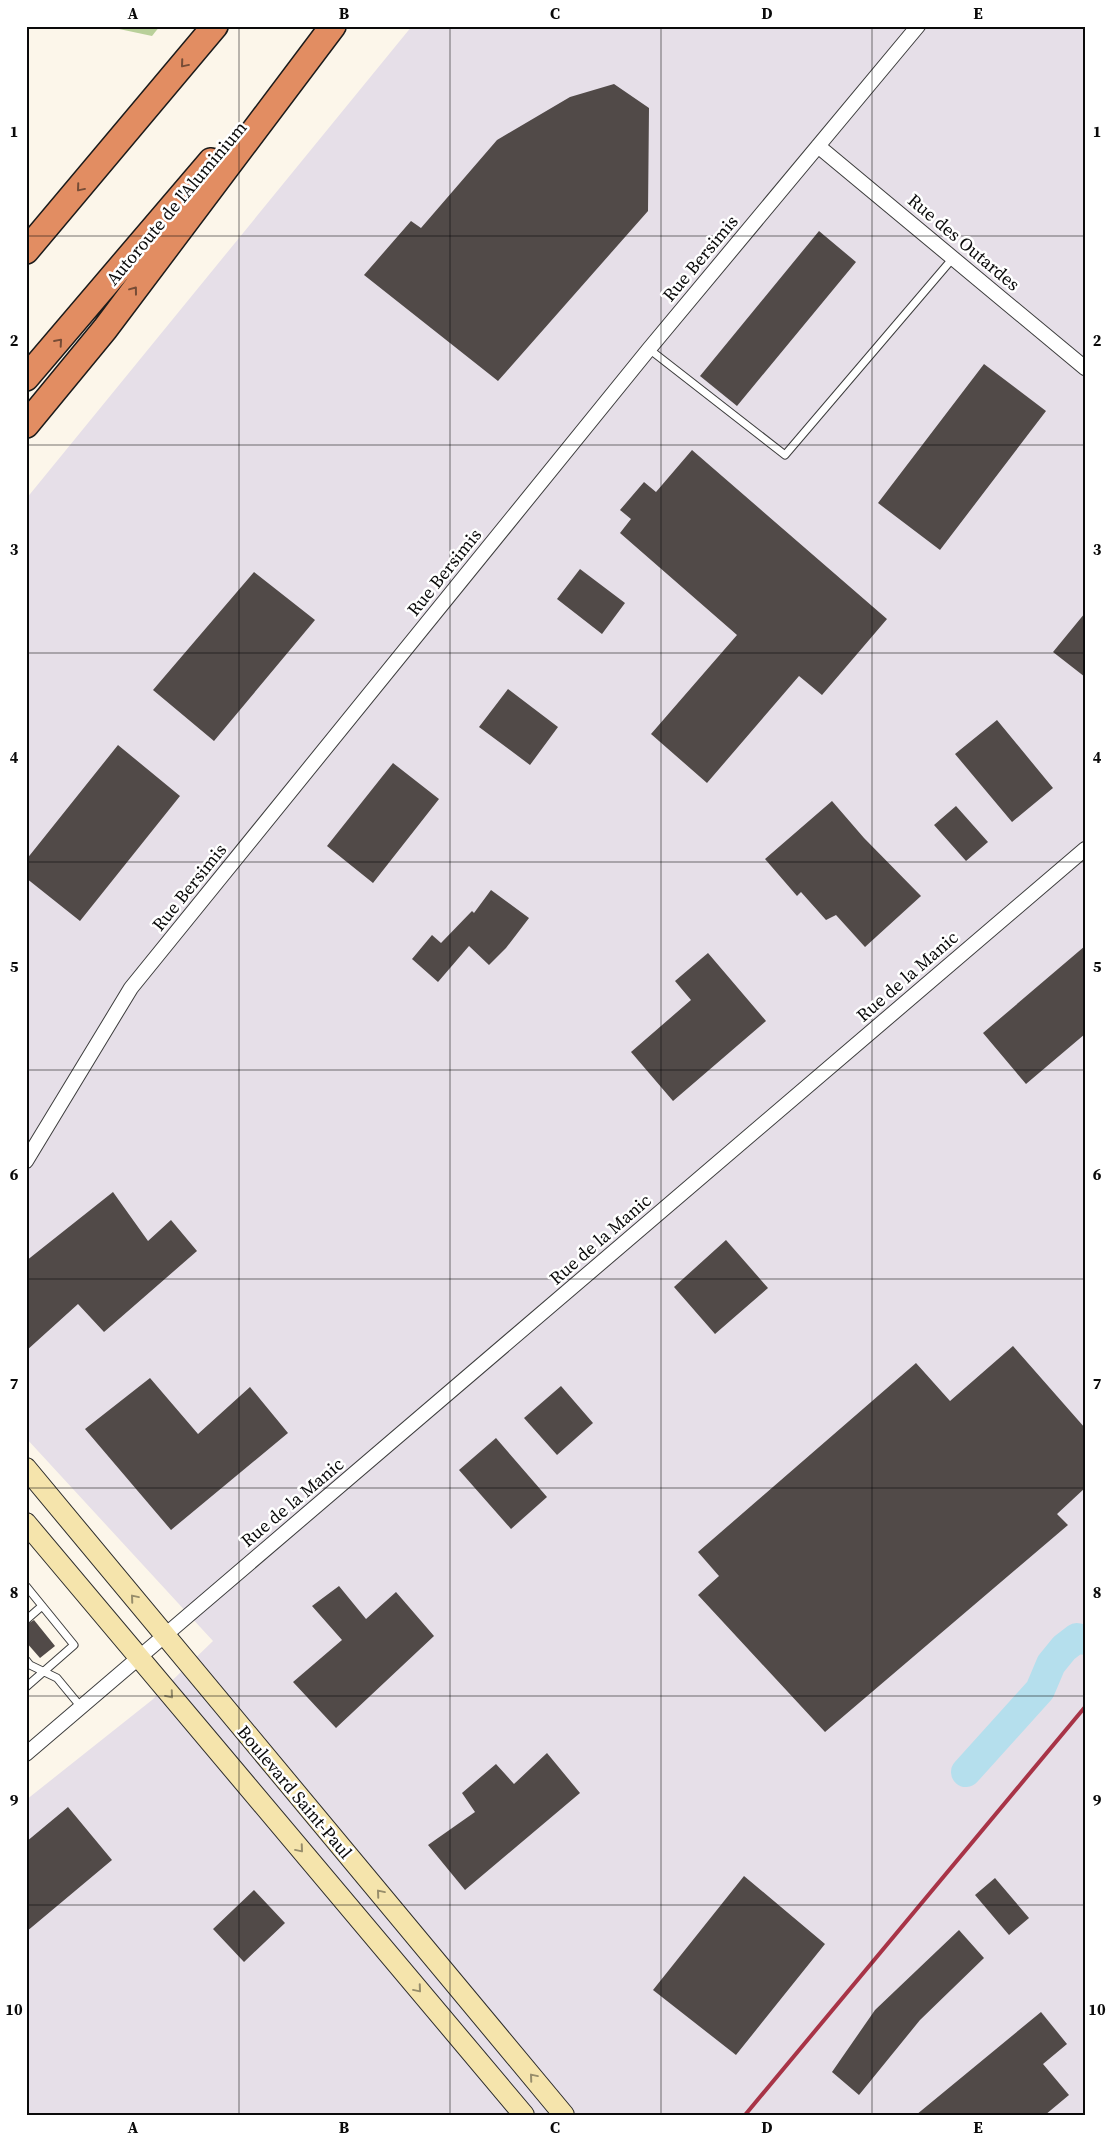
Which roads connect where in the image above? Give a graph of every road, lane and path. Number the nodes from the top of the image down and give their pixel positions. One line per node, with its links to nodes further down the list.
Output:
1 (215, 26): 6 (highway, one-way to 6)
2 (323, 26): 10 (highway, Autoroute de l'Aluminium, one-way to 2)
3 (333, 26): 11 (highway, one-way to 3)
4 (918, 26): 5 (street, Rue Bersimis)
5 (818, 146): 7 (street, Rue des Outardes); 8 (street, Rue Bersimis)
6 (26, 251)
7 (953, 258): 8 (lane); 9 (street, Rue des Outardes)
8 (649, 348): 13 (street, Rue Bersimis)
9 (1085, 368)
10 (26, 378)
11 (26, 425)
12 (1085, 849): 19 (street, Rue de la Manic)
13 (26, 1161)
14 (26, 1468): 19 (main road, Boulevard Saint-Paul, one-way to 14)
15 (26, 1523): 20 (main road, Boulevard Saint-Paul)
16 (26, 1586): 17 (lane)
17 (42, 1606): 18 (lane); 22 (lane)
18 (26, 1620)
19 (166, 1635): 20 (street, Rue de la Manic); 27 (main road, Boulevard Saint-Paul, one-way to 19)
20 (139, 1658): 24 (street, Rue de la Manic); 26 (main road, Boulevard Saint-Paul, one-way to 26)
21 (26, 1660): 22 (lane)
22 (44, 1671): 23 (lane); 24 (lane)
23 (26, 1687)
24 (81, 1707): 25 (street, Rue de la Manic)
25 (26, 1754)
26 (524, 2115)
27 (564, 2115)

